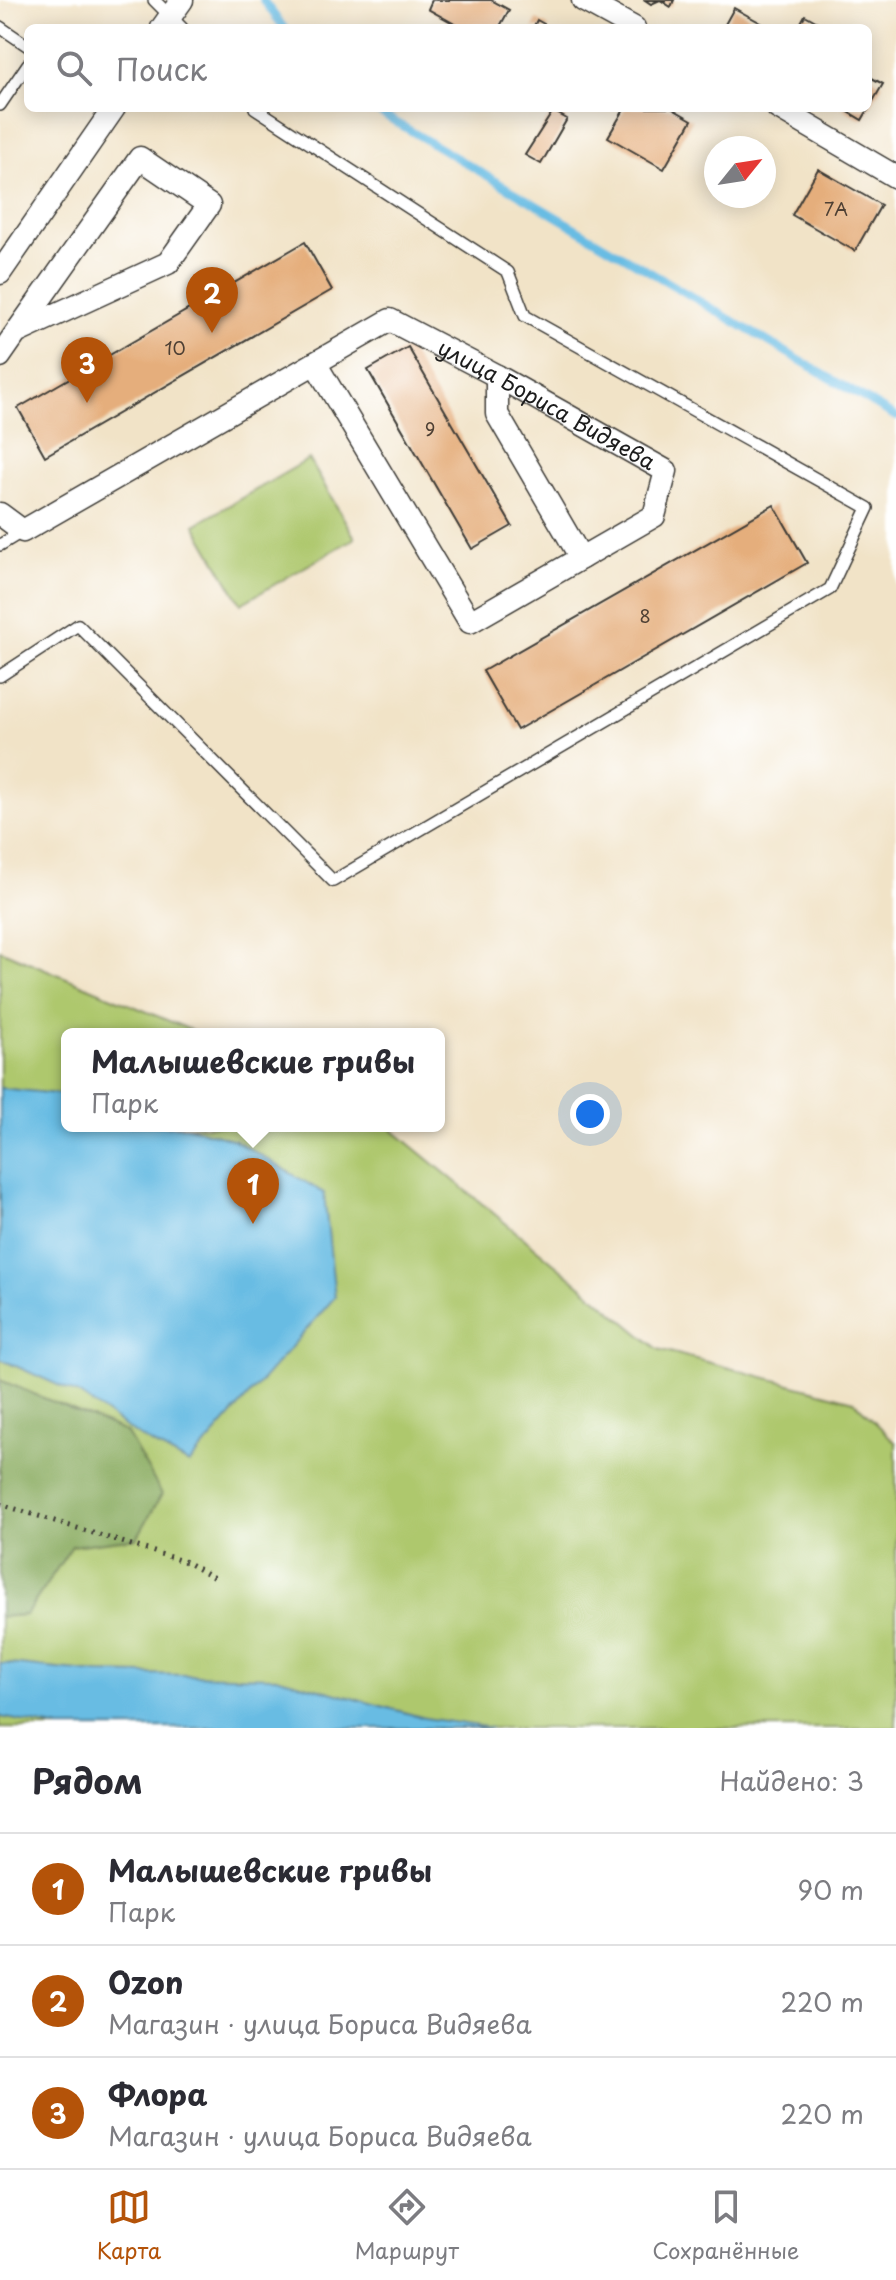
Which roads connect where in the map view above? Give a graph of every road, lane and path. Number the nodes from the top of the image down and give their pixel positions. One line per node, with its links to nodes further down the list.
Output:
1 (583, 0): 2 (street)
2 (627, 24)
3 (0, 27): 4 (lane)
4 (24, 43)
5 (24, 70): 6 (lane)
6 (0, 105)
7 (111, 112): 11 (street)
8 (261, 112): 20 (lane)
9 (785, 112): 10 (street)
10 (896, 177)
11 (0, 273)
12 (16, 333): 12 (street); 13 (street)
13 (0, 356)
14 (315, 363): 15 (street, улица Бориса Видяева); 17 (street, улица Бориса Видяева); 19 (street, улица Бориса Видяева)
15 (497, 376): 19 (street); 19 (street, улица Бориса Видяева)
16 (0, 514): 17 (street)
17 (23, 531): 18 (lane)
18 (0, 545)
19 (581, 558)
20 (0, 676)
21 (0, 1504): 22 (path)
22 (216, 1579)

